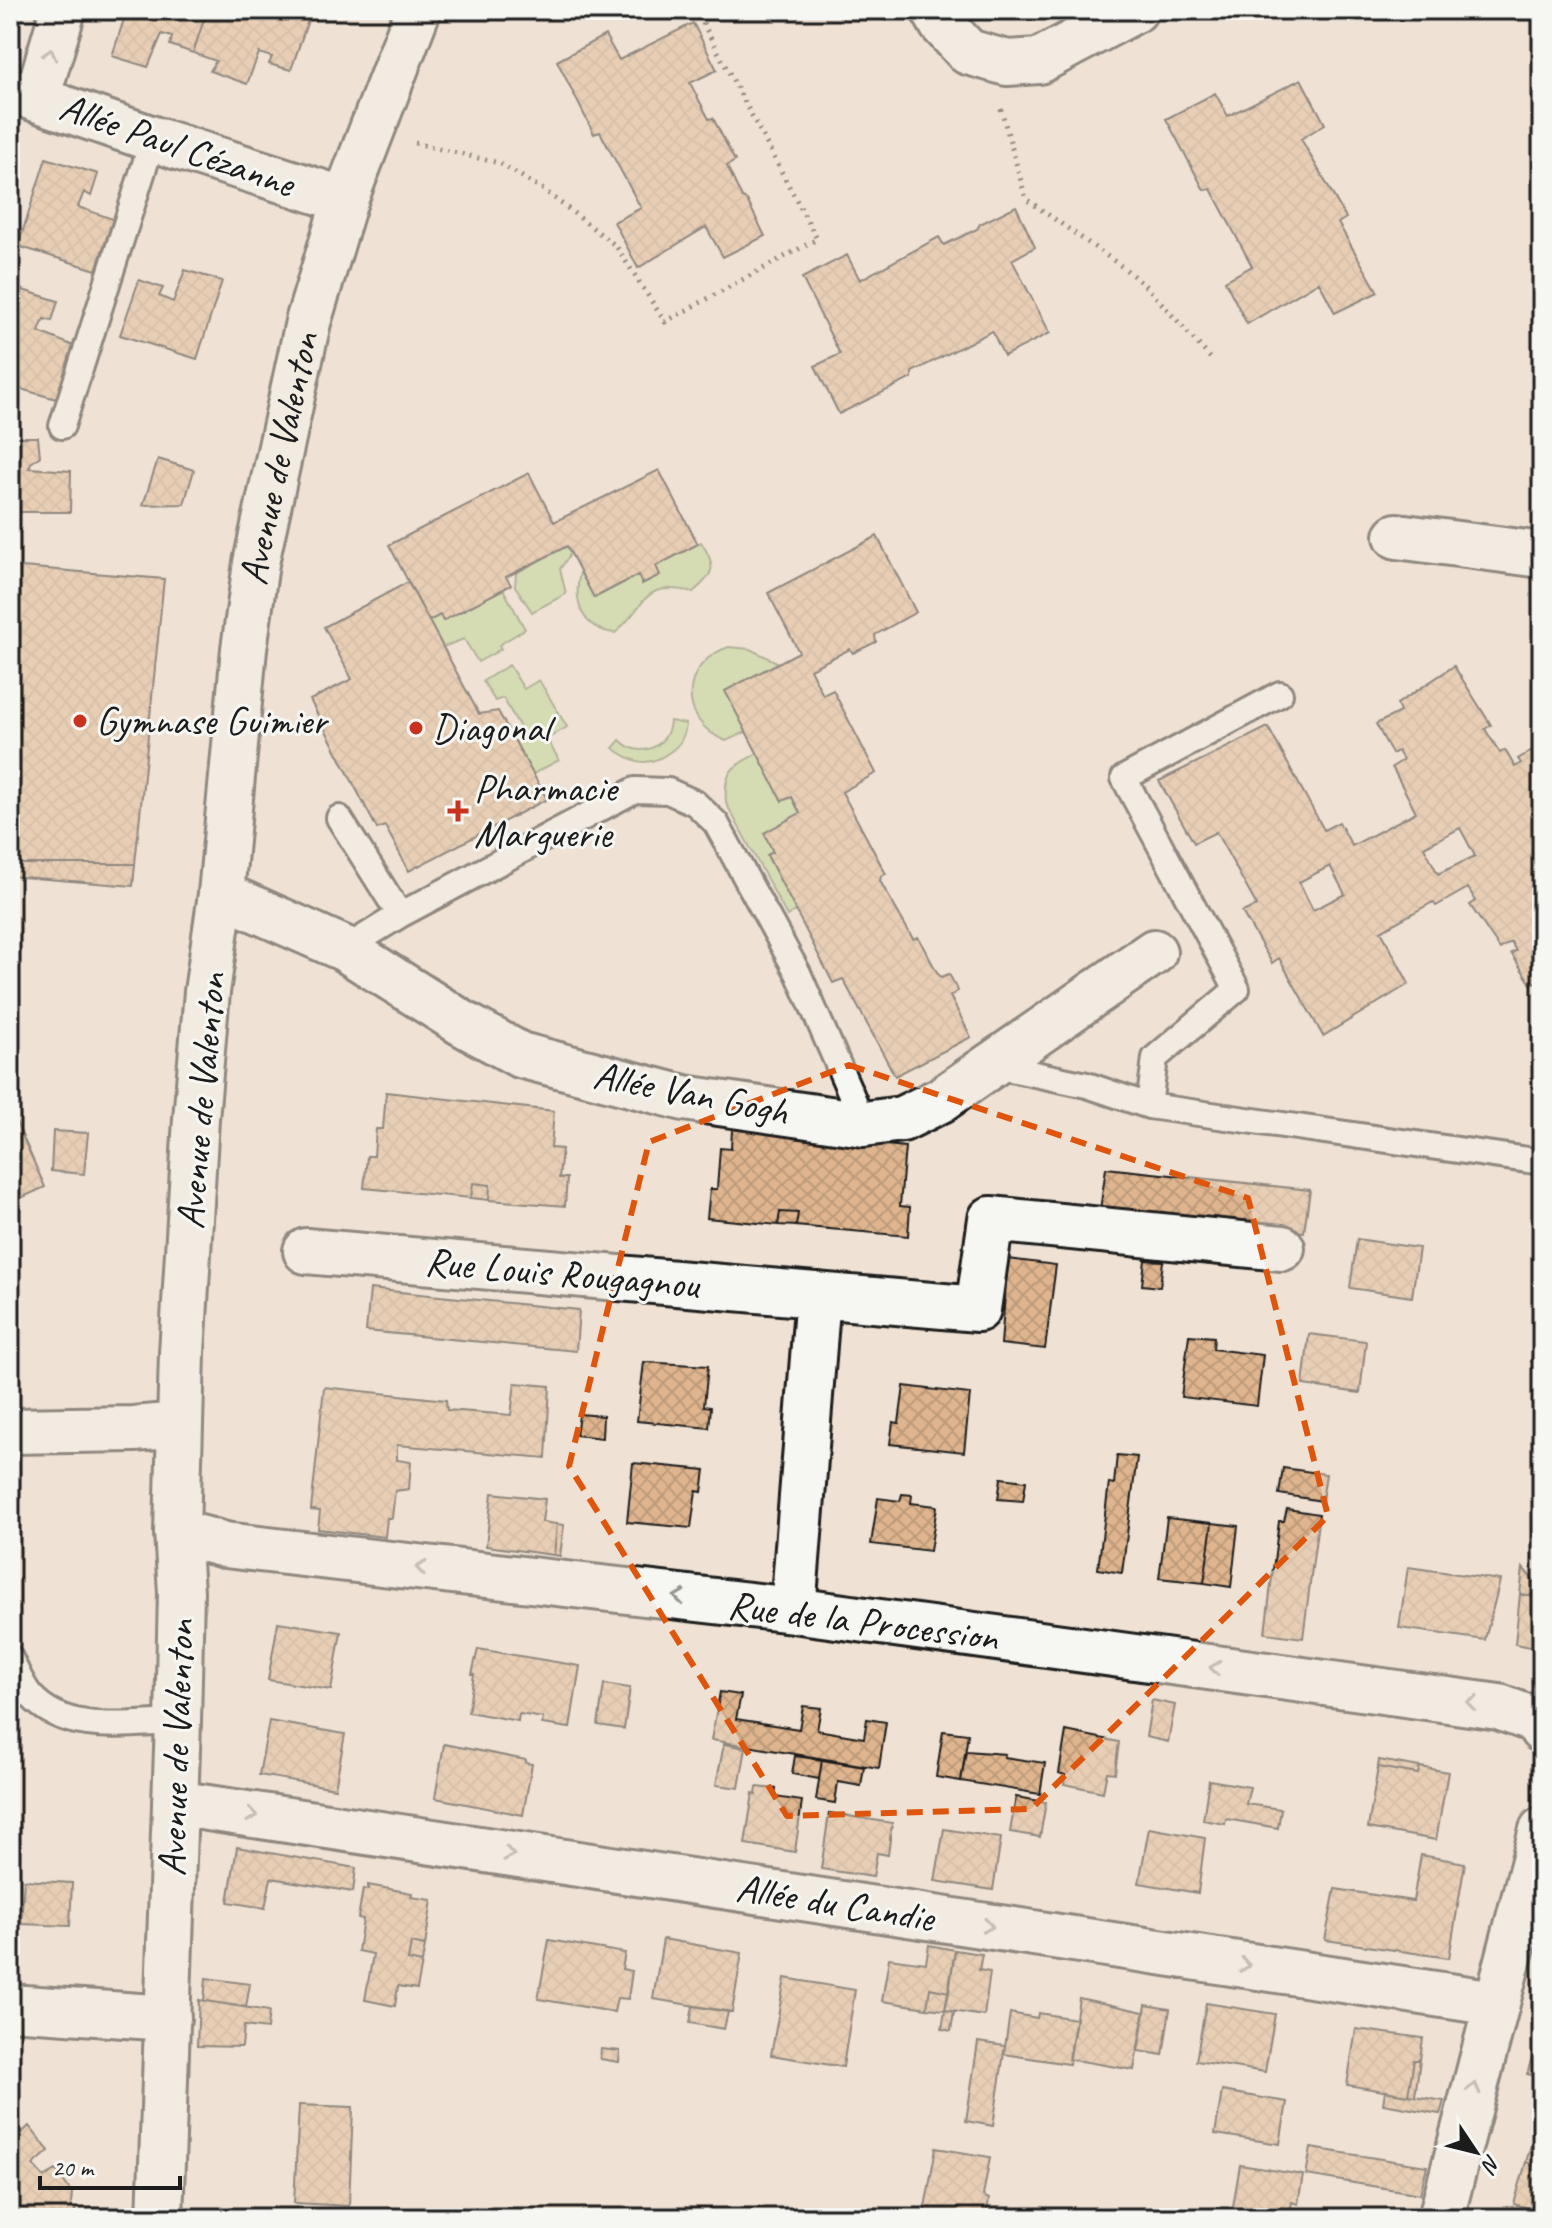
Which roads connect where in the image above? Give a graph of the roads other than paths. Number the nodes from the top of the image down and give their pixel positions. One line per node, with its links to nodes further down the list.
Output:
1 (63, 10): 5 (street, one-way to 1)
2 (418, 10): 7 (street, Avenue de Valenton)
3 (934, 10): 4 (street)
4 (1135, 10)
5 (24, 94): 6 (street, Allée Paul Cézanne)
6 (153, 139): 7 (street, Allée Paul Cézanne); 8 (lane)
7 (345, 200): 13 (street, Avenue de Valenton)
8 (62, 426)
9 (1397, 536): 10 (street)
10 (1542, 555)
11 (1280, 694): 18 (lane)
12 (339, 818): 14 (lane)
13 (221, 894): 15 (street, Allée Van Gogh); 24 (street, Avenue de Valenton)
14 (400, 915): 15 (lane); 19 (lane)
15 (345, 949): 19 (street, Allée Van Gogh)
16 (1154, 952): 17 (street, Allée Van Gogh)
17 (992, 1065): 18 (lane); 19 (street, Allée Van Gogh)
18 (1149, 1106): 20 (lane)
19 (864, 1124)
20 (1542, 1162)
21 (1282, 1248): 23 (street, Rue Louis Rougagnou)
22 (306, 1251): 23 (street, Rue Louis Rougagnou)
23 (818, 1295): 27 (street)
24 (179, 1425): 25 (street); 26 (street, Avenue de Valenton)
25 (10, 1431)
26 (177, 1532): 27 (street, Rue de la Procession, one-way to 26); 29 (street, Avenue de Valenton)
27 (793, 1610): 30 (street, Rue de la Procession, one-way to 27)
28 (10, 1658): 29 (lane)
29 (178, 1722): 31 (street, Avenue de Valenton)
30 (1540, 1723)
31 (175, 1803): 33 (street, Allée du Candie, one-way to 33); 35 (street, Avenue de Valenton)
32 (1542, 1830): 33 (street)
33 (1495, 2003): 37 (street, one-way to 33)
34 (10, 2007): 35 (street)
35 (168, 2018): 36 (street, Avenue de Valenton)
36 (160, 2218)
37 (1441, 2218)

